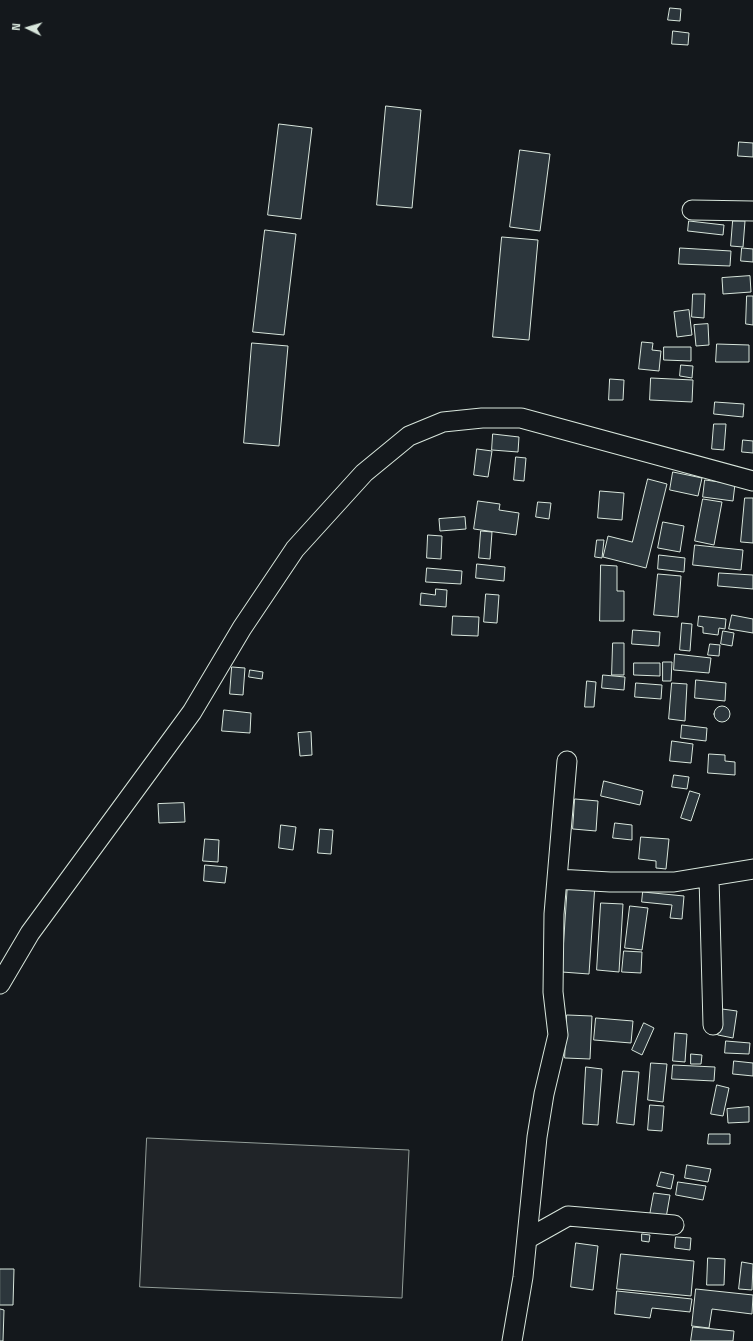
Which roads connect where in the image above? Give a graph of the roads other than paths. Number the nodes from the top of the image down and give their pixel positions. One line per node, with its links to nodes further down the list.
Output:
1 (692, 210): 2 (street)
2 (753, 211)
3 (753, 481): 8 (street)
4 (567, 760): 7 (street)
5 (753, 869): 6 (street)
6 (709, 877): 7 (street); 9 (street)
7 (557, 879): 11 (street)
8 (0, 984)
9 (712, 1024)
10 (674, 1225): 11 (street)
11 (527, 1240): 12 (street)
12 (512, 1341)

